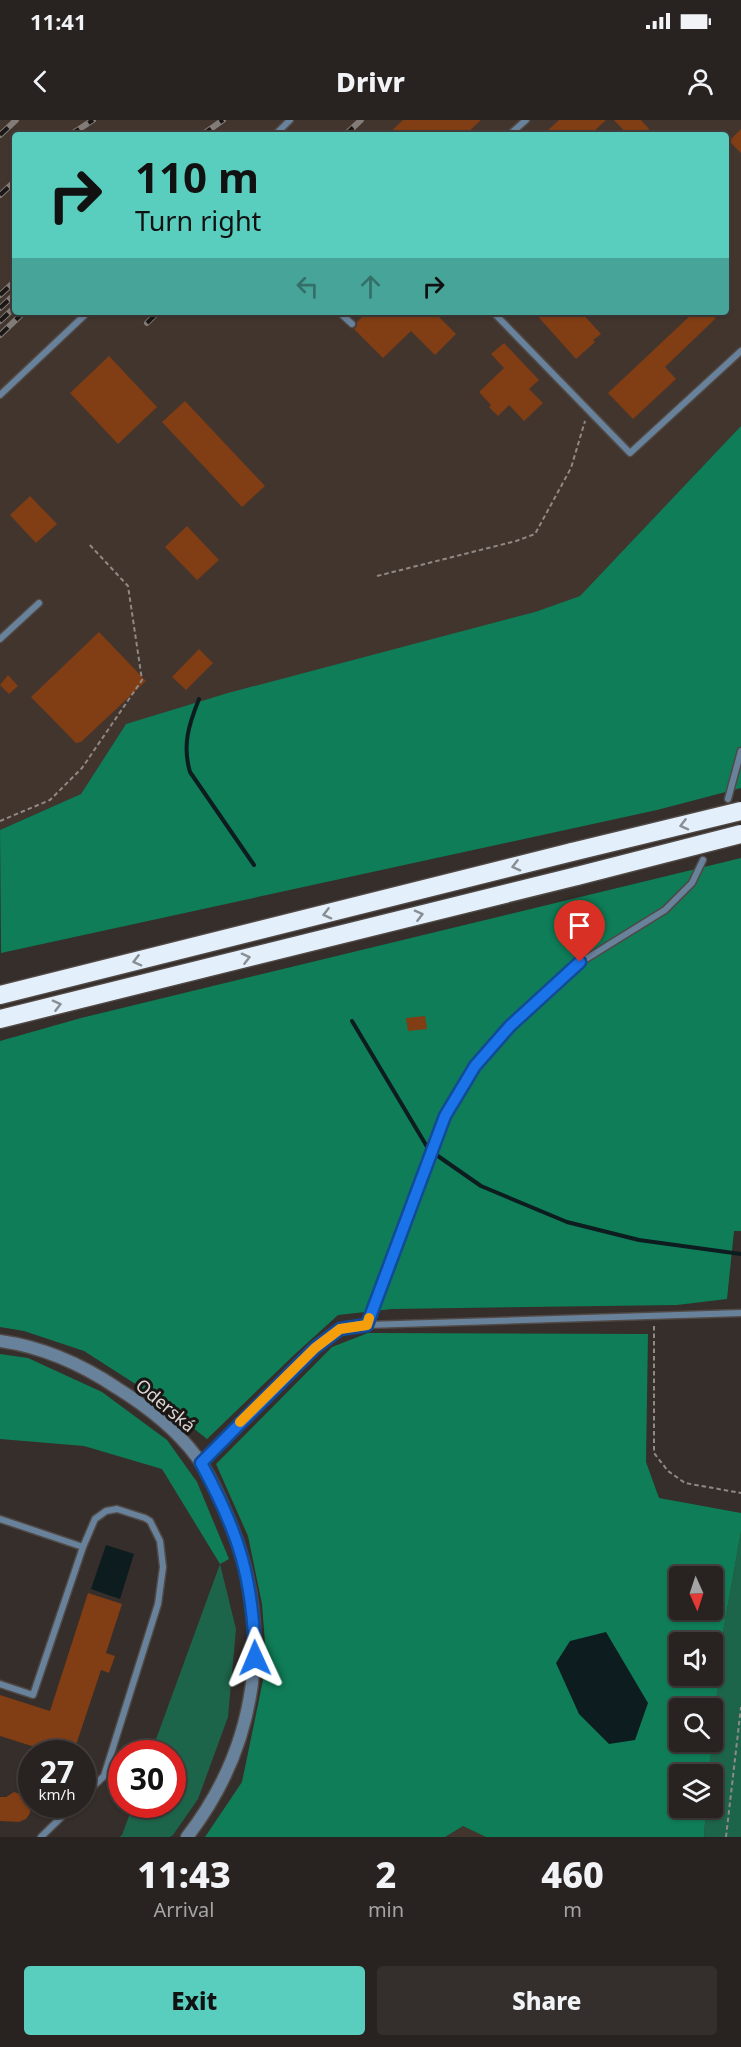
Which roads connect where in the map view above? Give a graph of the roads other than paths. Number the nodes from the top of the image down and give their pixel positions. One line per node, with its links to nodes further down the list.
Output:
1 (290, 120): 3 (lane)
2 (526, 120): 4 (lane)
3 (278, 132)
4 (512, 132)
5 (85, 315): 10 (lane)
6 (342, 315): 8 (lane)
7 (496, 315): 9 (lane)
8 (352, 324)
9 (741, 351)
10 (0, 395)
11 (39, 603): 12 (lane)
12 (0, 639)
13 (741, 751): 14 (lane)
14 (734, 805): 17 (highway, one-way to 17, bridge)
15 (741, 834): 18 (highway, one-way to 15, bridge)
16 (703, 860): 20 (lane)
17 (0, 995)
18 (0, 1019)
19 (741, 1313): 20 (lane)
20 (367, 1325): 22 (lane)
21 (0, 1341): 22 (street, Oderská)
22 (201, 1463): 29 (street, Oderská)
23 (0, 1520): 24 (lane)
24 (83, 1547): 25 (lane); 26 (lane)
25 (0, 1684)
26 (96, 1784)
27 (61, 1818): 28 (lane)
28 (41, 1837)
29 (187, 1837)

